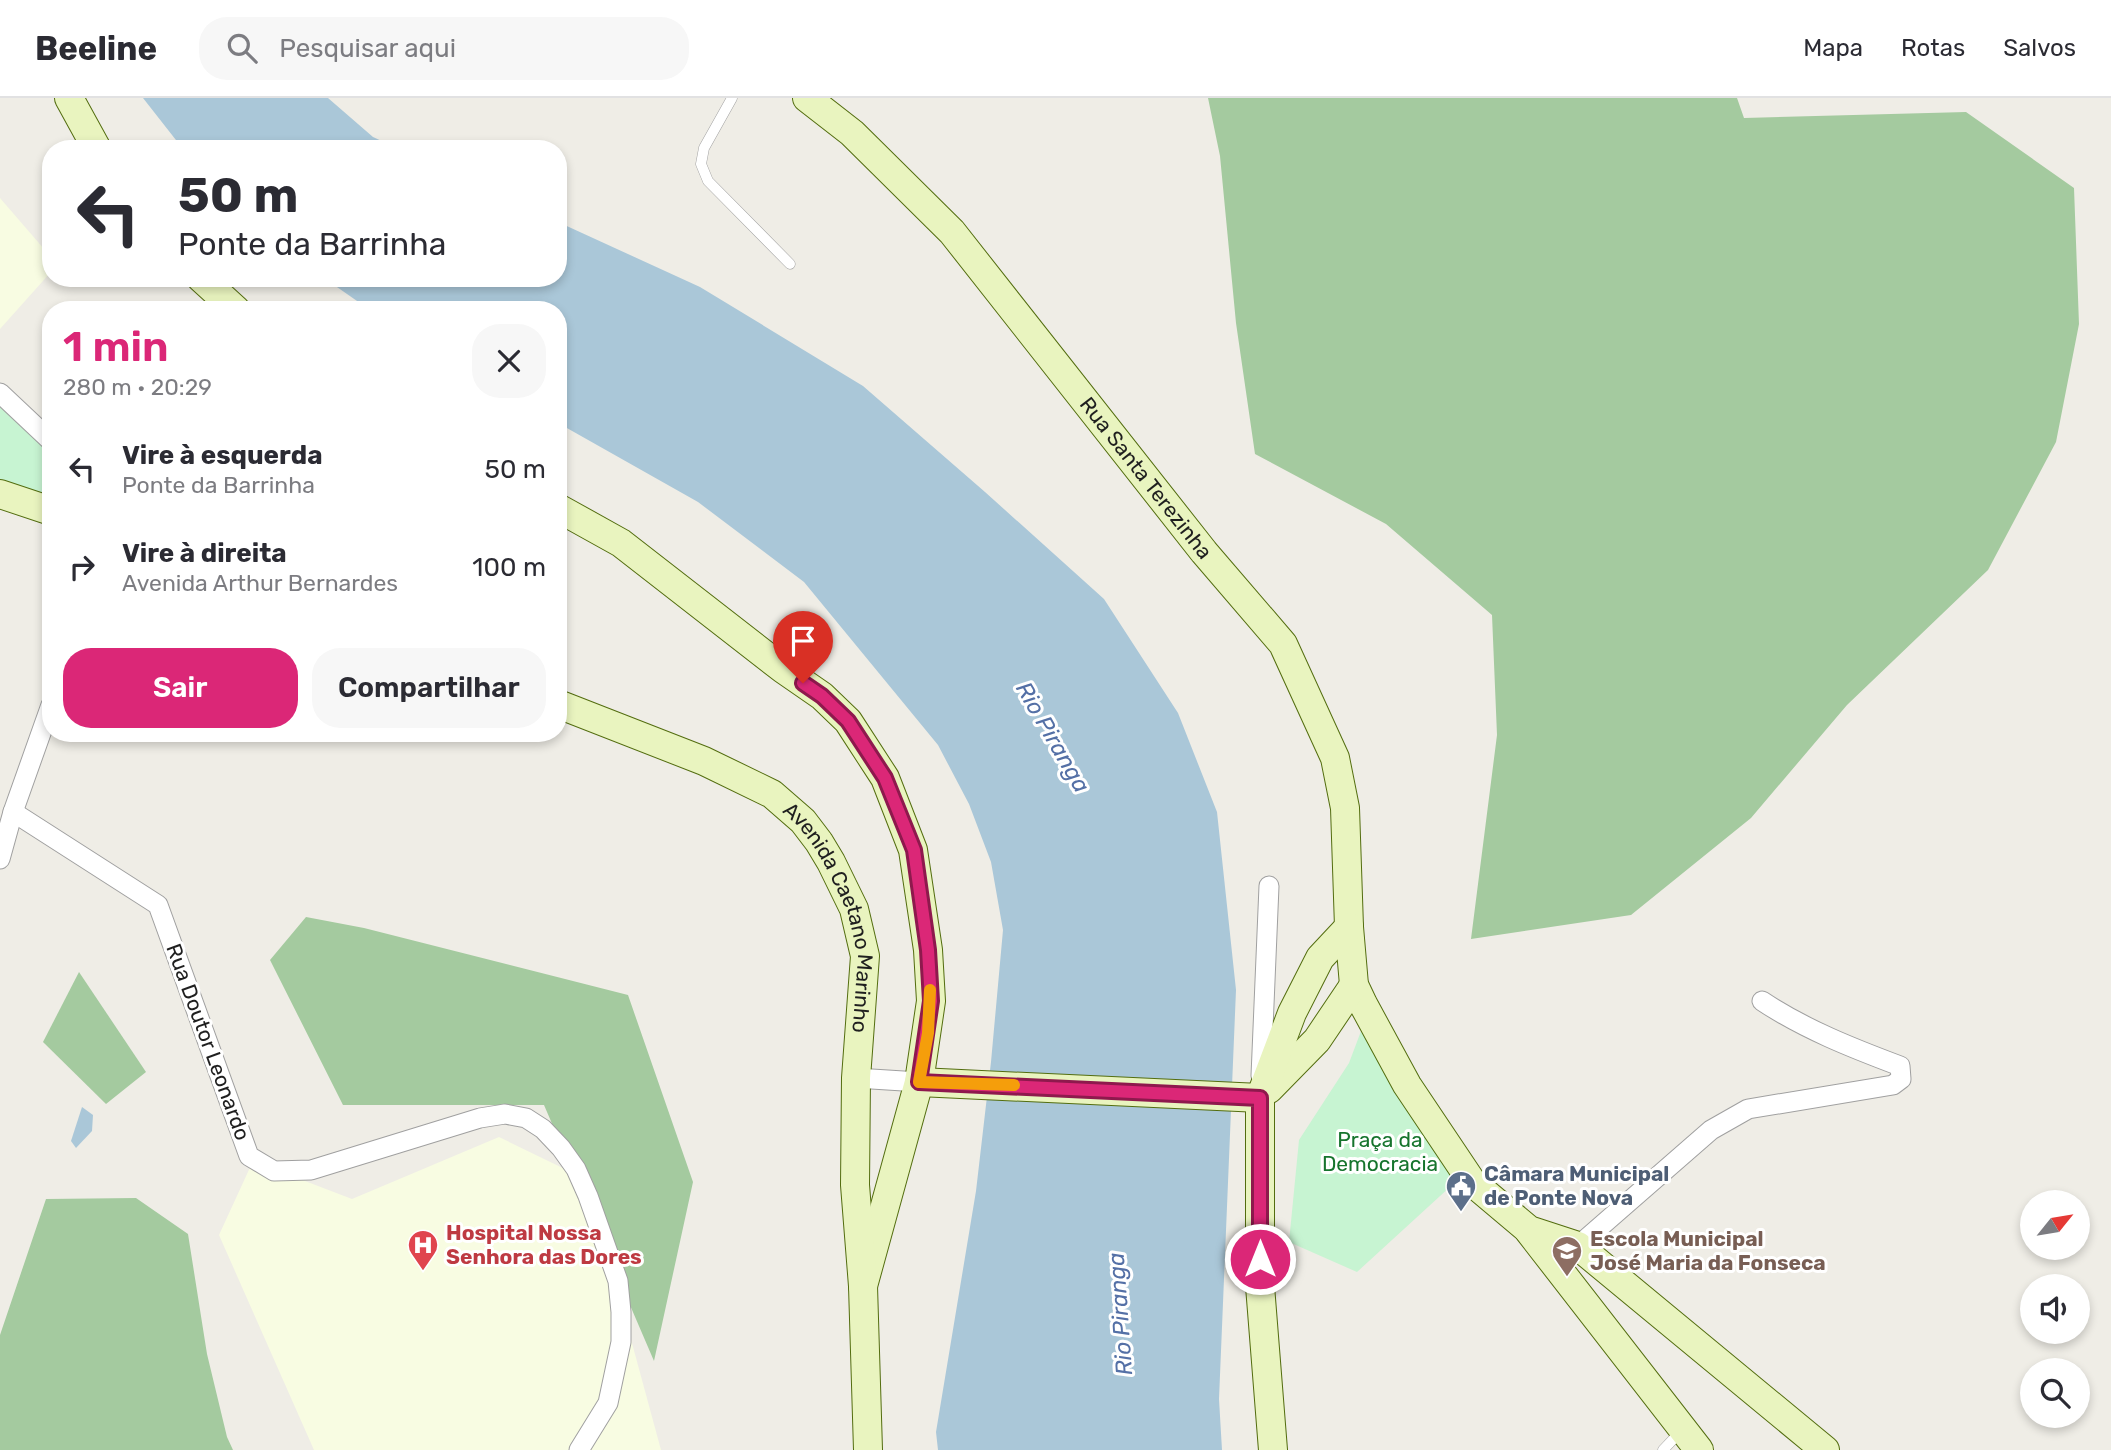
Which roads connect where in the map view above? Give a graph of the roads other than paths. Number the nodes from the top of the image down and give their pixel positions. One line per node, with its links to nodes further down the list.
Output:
1 (69, 98): 4 (street)
2 (732, 98): 5 (lane)
3 (807, 98): 18 (street, Rua Santa Terezinha)
4 (92, 140)
5 (790, 264)
6 (211, 287): 7 (street)
7 (226, 301)
8 (2, 399): 9 (street)
9 (42, 433)
10 (0, 494): 11 (street)
11 (42, 508)
12 (567, 513): 22 (street)
13 (567, 708): 21 (street, Avenida Caetano Marinho)
14 (42, 730): 15 (street)
15 (13, 812): 16 (street); 28 (street, Rua Doutor Leonardo)
16 (0, 859)
17 (1269, 886): 23 (street)
18 (1349, 927): 19 (street, Rua Santa Terezinha); 23 (street)
19 (1354, 985): 23 (street); 24 (street)
20 (1762, 1001): 25 (street)
21 (856, 1078): 22 (street); 26 (street, Avenida Caetano Marinho)
22 (919, 1082): 23 (street); 26 (street)
23 (1253, 1099): 30 (street)
24 (1529, 1230): 25 (street); 27 (street)
25 (1578, 1246): 32 (street)
26 (863, 1286): 29 (street)
27 (1691, 1440): 31 (lane)
28 (579, 1450)
29 (868, 1450)
30 (1273, 1450)
31 (1663, 1450)
32 (1825, 1450)

